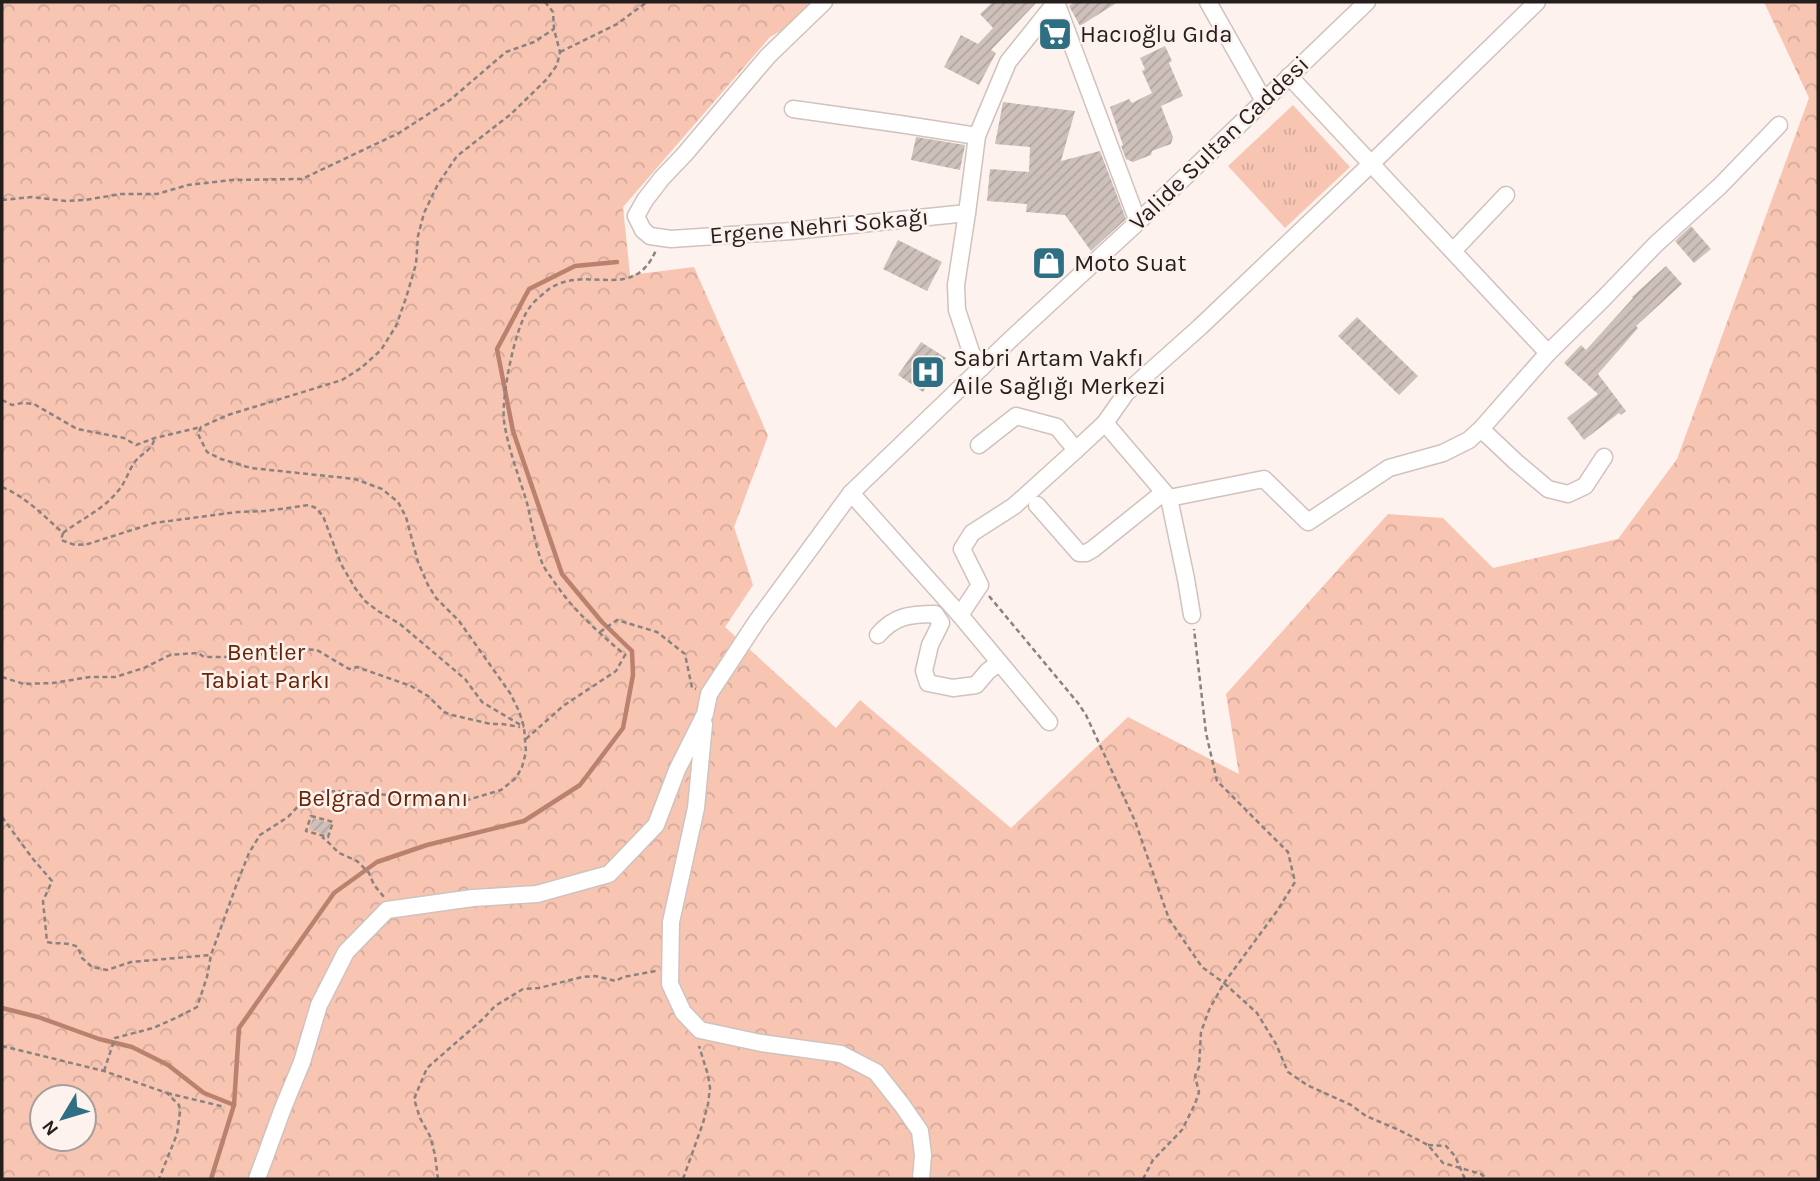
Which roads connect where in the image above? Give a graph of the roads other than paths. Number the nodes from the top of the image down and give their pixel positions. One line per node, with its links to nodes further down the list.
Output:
1 (824, 2): 13 (street, Ergene Nehri Sokağı)
2 (1056, 2): 10 (street); 14 (street)
3 (1208, 2): 7 (street)
4 (1367, 2): 6 (street, Valide Sultan Caddesi)
5 (1536, 2): 11 (street)
6 (1290, 76): 7 (street, Valide Sultan Caddesi); 11 (street)
7 (1264, 101): 14 (street, Valide Sultan Caddesi)
8 (793, 109): 10 (street)
9 (1779, 125): 16 (street)
10 (977, 136): 13 (street)
11 (1372, 163): 15 (street); 18 (street)
12 (1506, 195): 15 (street)
13 (967, 213): 17 (street)
14 (1138, 222): 17 (street, Valide Sultan Caddesi)
15 (1453, 250): 16 (street)
16 (1548, 353): 19 (street)
17 (981, 368): 23 (street, Valide Sultan Caddesi)
18 (1105, 423): 21 (street); 24 (street)
19 (1481, 429): 22 (street); 24 (street)
20 (979, 444): 21 (street)
21 (1076, 450): 28 (street)
22 (1604, 457)
23 (850, 493): 26 (street); 32 (street, Valide Sultan Caddesi)
24 (1166, 495): 25 (street); 29 (street)
25 (1037, 505)
26 (946, 600): 27 (street); 28 (street)
27 (935, 614): 30 (street); 31 (street)
28 (960, 615): 31 (street)
29 (1192, 615)
30 (878, 635)
31 (999, 663): 33 (street)
32 (705, 714): 34 (street); 35 (street)
33 (1049, 722)
34 (257, 1179)
35 (921, 1179)

